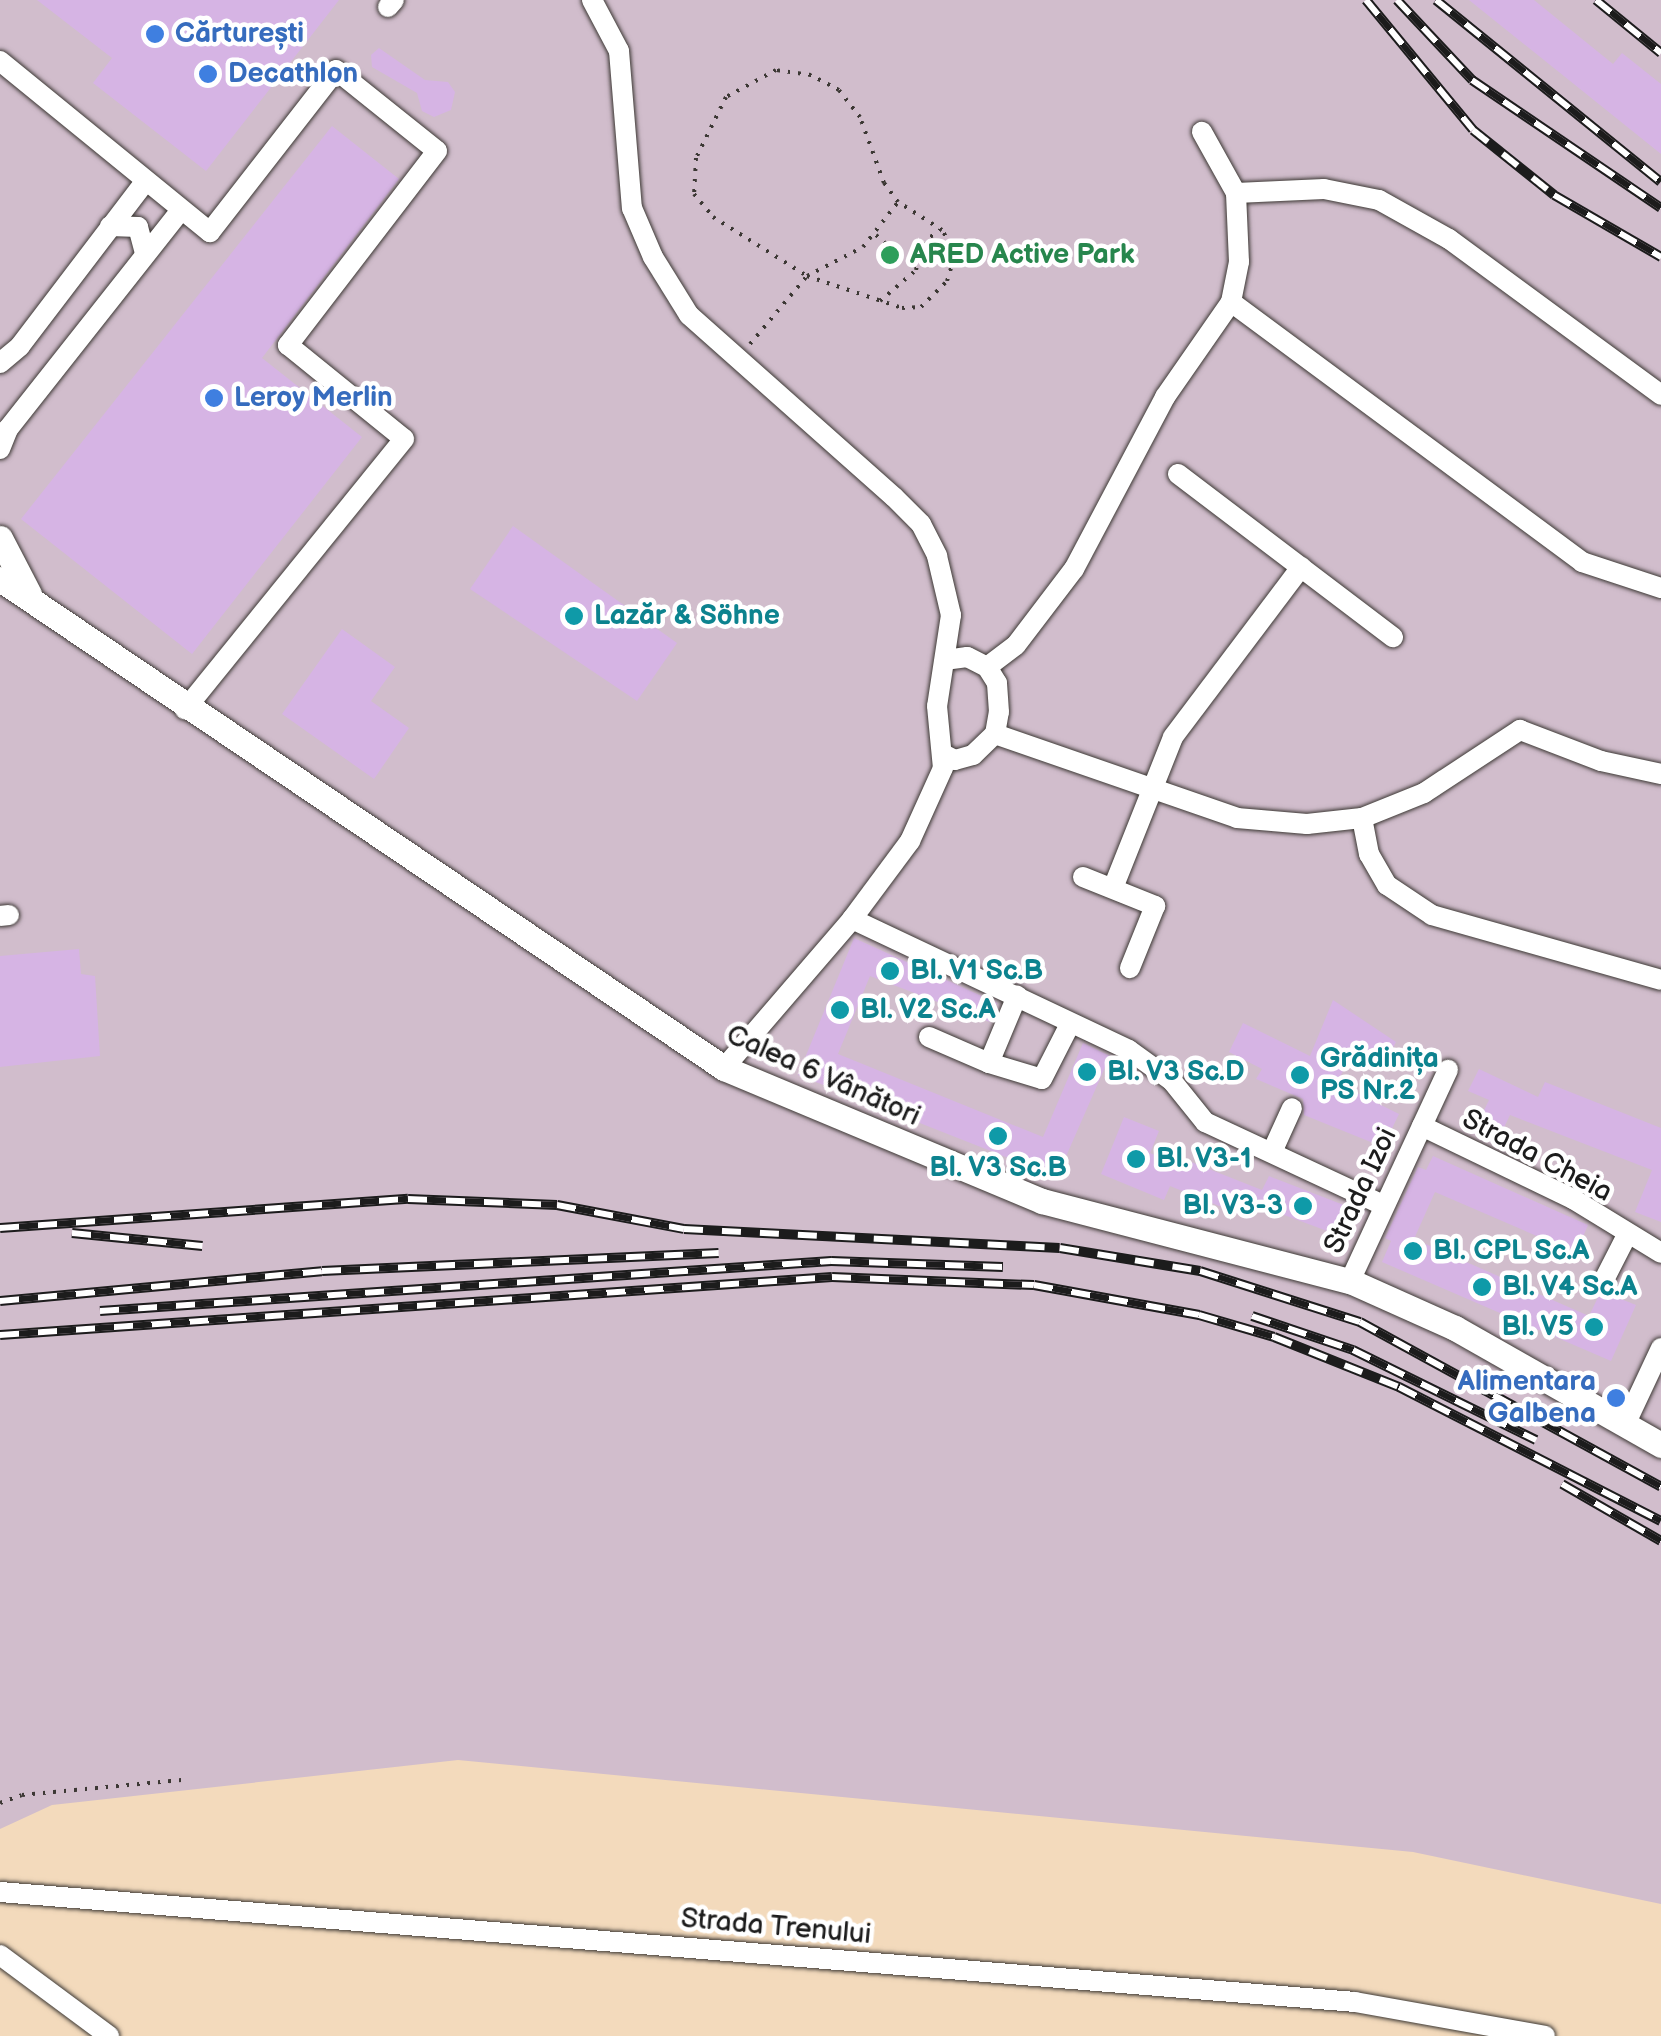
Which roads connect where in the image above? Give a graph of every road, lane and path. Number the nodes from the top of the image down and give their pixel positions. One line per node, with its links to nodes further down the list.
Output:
1 (598, 2): 16 (street)
2 (0, 61): 4 (street)
3 (1202, 132): 5 (street)
4 (144, 183): 7 (street); 8 (street)
5 (1236, 192): 15 (street); 18 (street)
6 (898, 202): 9 (path); 10 (path); 13 (path)
7 (180, 211): 11 (street); 29 (street)
8 (110, 226): 11 (street); 17 (street)
9 (942, 230): 12 (path); 14 (path)
10 (876, 235): 12 (path); 13 (path)
11 (145, 254): 19 (street)
12 (918, 259): 14 (path)
13 (807, 276): 14 (path); 16 (path)
14 (880, 300)
15 (1230, 302): 24 (street); 28 (street)
16 (736, 360): 27 (street)
17 (0, 363)
18 (1661, 396)
19 (3, 438)
20 (1178, 474): 22 (street)
21 (0, 538): 25 (main road, Calea 6 Vânători)
22 (1301, 567): 26 (street); 33 (street)
23 (0, 580): 25 (main road, Calea 6 Vânători)
24 (1661, 588)
25 (37, 607): 29 (main road, Calea 6 Vânători)
26 (1392, 637)
27 (946, 660): 28 (street); 31 (street)
28 (987, 667): 30 (street)
29 (185, 710): 44 (main road, Calea 6 Vânători)
30 (995, 734): 31 (street); 33 (street)
31 (943, 754): 37 (street)
32 (1661, 774): 34 (street)
33 (1152, 791): 34 (street); 36 (street)
34 (1362, 818): 39 (street)
35 (1083, 878): 36 (street)
36 (1113, 888): 38 (street)
37 (852, 919): 40 (street); 44 (street)
38 (1130, 968)
39 (1661, 980)
40 (1016, 996): 41 (street); 43 (street)
41 (1070, 1024): 43 (street); 48 (street)
42 (929, 1037): 43 (street)
43 (990, 1063)
44 (724, 1068): 53 (main road, Calea 6 Vânători)
45 (1448, 1070): 47 (street, Strada Izoi)
46 (1292, 1108): 48 (street)
47 (1422, 1126): 49 (street, Strada Izoi); 50 (street, Strada Cheia)
48 (1272, 1152): 49 (street)
49 (1383, 1205): 53 (street, Strada Izoi)
50 (1626, 1236): 51 (street, Strada Cheia); 52 (street, Strada Cheia)
51 (1661, 1253)
52 (1605, 1278)
53 (1350, 1281): 55 (main road, Calea 6 Vânători)
54 (1661, 1348): 55 (street)
55 (1624, 1426): 56 (main road, Calea 6 Vânători)
56 (1661, 1445)
57 (181, 1780): 58 (path)
58 (0, 1803)
59 (0, 1892): 62 (street, Strada Trenului)
60 (0, 1956): 61 (street)
61 (108, 2036)
62 (1545, 2036)

